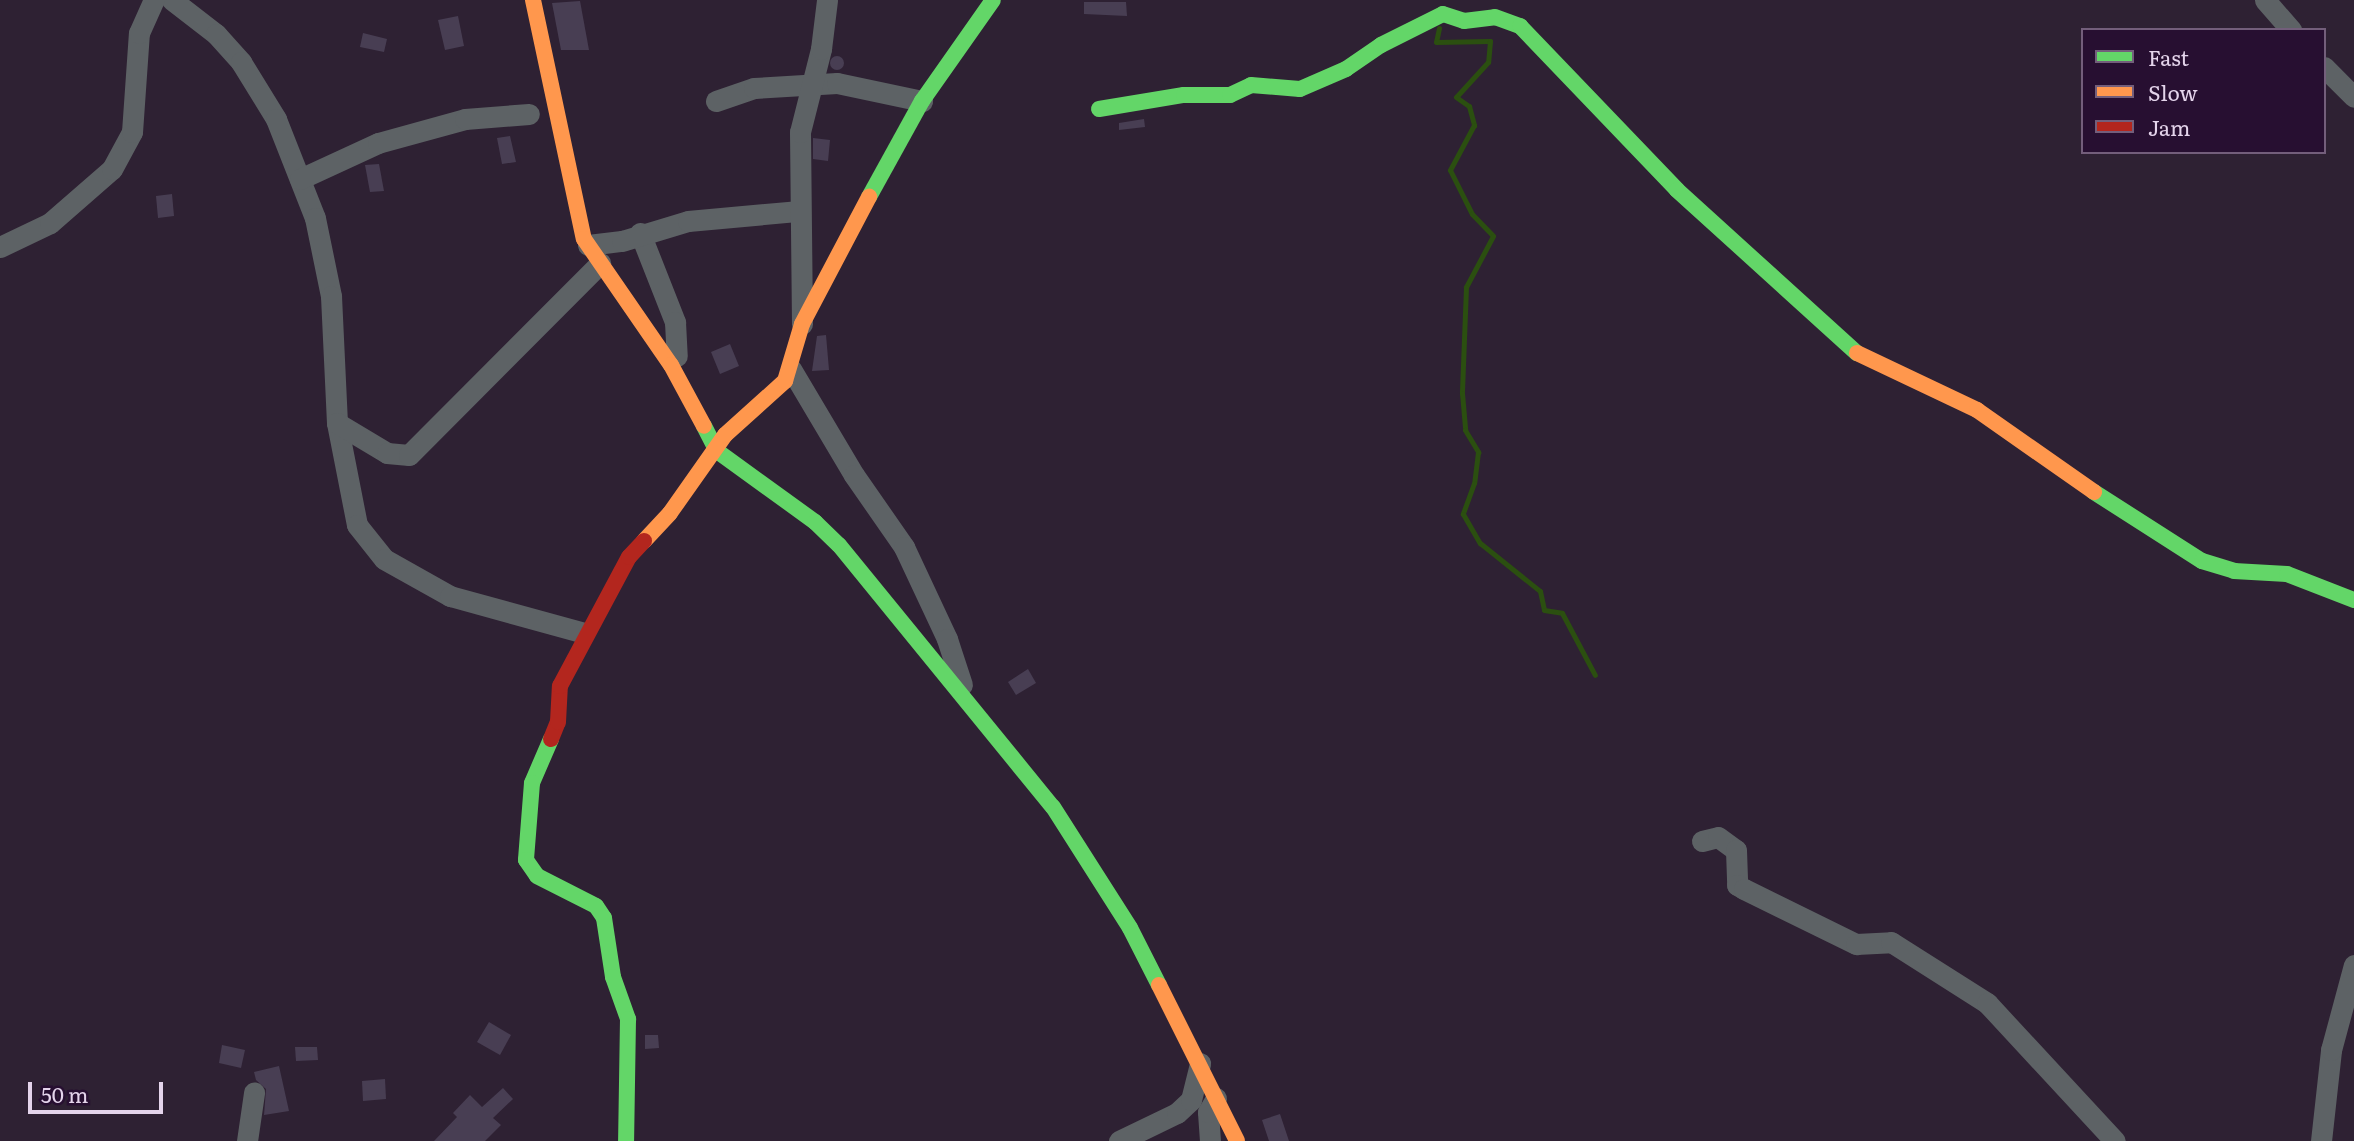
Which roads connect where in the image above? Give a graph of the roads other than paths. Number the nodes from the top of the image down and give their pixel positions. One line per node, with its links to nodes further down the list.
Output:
1 (172, 0): 15 (street)
2 (533, 0): 18 (street)
3 (827, 0): 9 (street)
4 (993, 0): 12 (street)
5 (2265, 0): 7 (street)
6 (149, 2): 19 (street)
7 (2289, 28)
8 (2326, 69): 10 (street)
9 (810, 85): 11 (street); 12 (street); 16 (street)
10 (2354, 97)
11 (716, 101)
12 (922, 101): 21 (street)
13 (1099, 109): 26 (street)
14 (529, 114): 15 (street)
15 (300, 179): 24 (street)
16 (797, 211): 17 (street); 21 (street)
17 (639, 233): 18 (street); 22 (street)
18 (588, 245): 20 (street)
19 (0, 247)
20 (600, 263): 24 (street); 25 (street)
21 (802, 324): 23 (street)
22 (677, 356)
23 (791, 369): 25 (street); 28 (street)
24 (337, 423): 27 (street)
25 (717, 451): 27 (street); 28 (street)
26 (2354, 600)
27 (584, 633): 35 (street)
28 (969, 702): 31 (street)
29 (1702, 841): 39 (street)
30 (2354, 965): 40 (street)
31 (1200, 1063): 33 (street); 36 (street)
32 (254, 1093): 34 (street)
33 (1216, 1098): 37 (street); 38 (street)
34 (247, 1141)
35 (626, 1141)
36 (1119, 1141)
37 (1210, 1141)
38 (1237, 1141)
39 (2115, 1141)
40 (2321, 1141)

